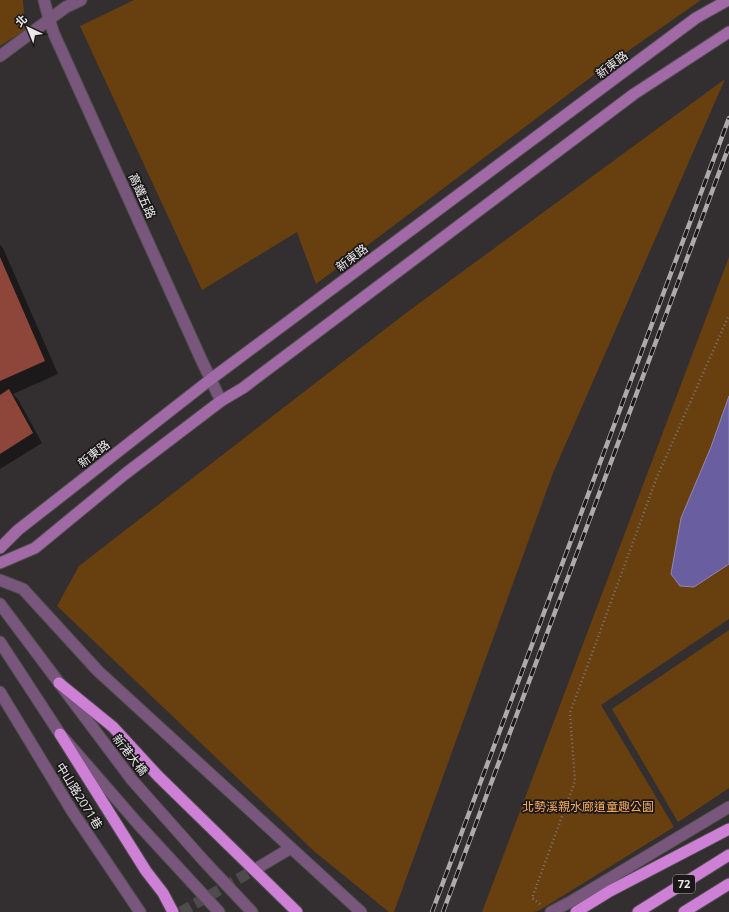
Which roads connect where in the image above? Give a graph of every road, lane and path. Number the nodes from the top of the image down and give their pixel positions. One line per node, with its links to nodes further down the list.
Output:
1 (44, 0): 4 (street, 高鐵五路)
2 (81, 0): 4 (street)
3 (728, 0): 8 (main road, 新東路)
4 (49, 19): 6 (street); 8 (street, 高鐵五路)
5 (729, 32): 9 (main road)
6 (0, 56)
7 (729, 315): 24 (path)
8 (211, 379): 9 (street, 高鐵五路); 10 (main road, 新東路)
9 (221, 401): 11 (main road)
10 (0, 548)
11 (0, 563)
12 (0, 580): 20 (street)
13 (0, 604): 15 (street, 新港大橋)
14 (0, 642): 17 (street)
15 (59, 683): 28 (street, 新港大橋); 29 (highway)
16 (0, 692): 25 (street, 中山路2071巷)
17 (60, 734): 26 (highway); 27 (street)
18 (729, 807): 31 (street)
19 (729, 829): 32 (highway)
20 (291, 848): 22 (street); 30 (street)
21 (729, 855): 33 (highway, 72)
22 (259, 867)
23 (729, 884): 34 (highway, 72)
24 (542, 905)
25 (140, 912)
26 (173, 912)
27 (218, 912)
28 (252, 912)
29 (297, 912)
30 (361, 912)
31 (551, 912)
32 (576, 912)
33 (638, 912)
34 (684, 912)

